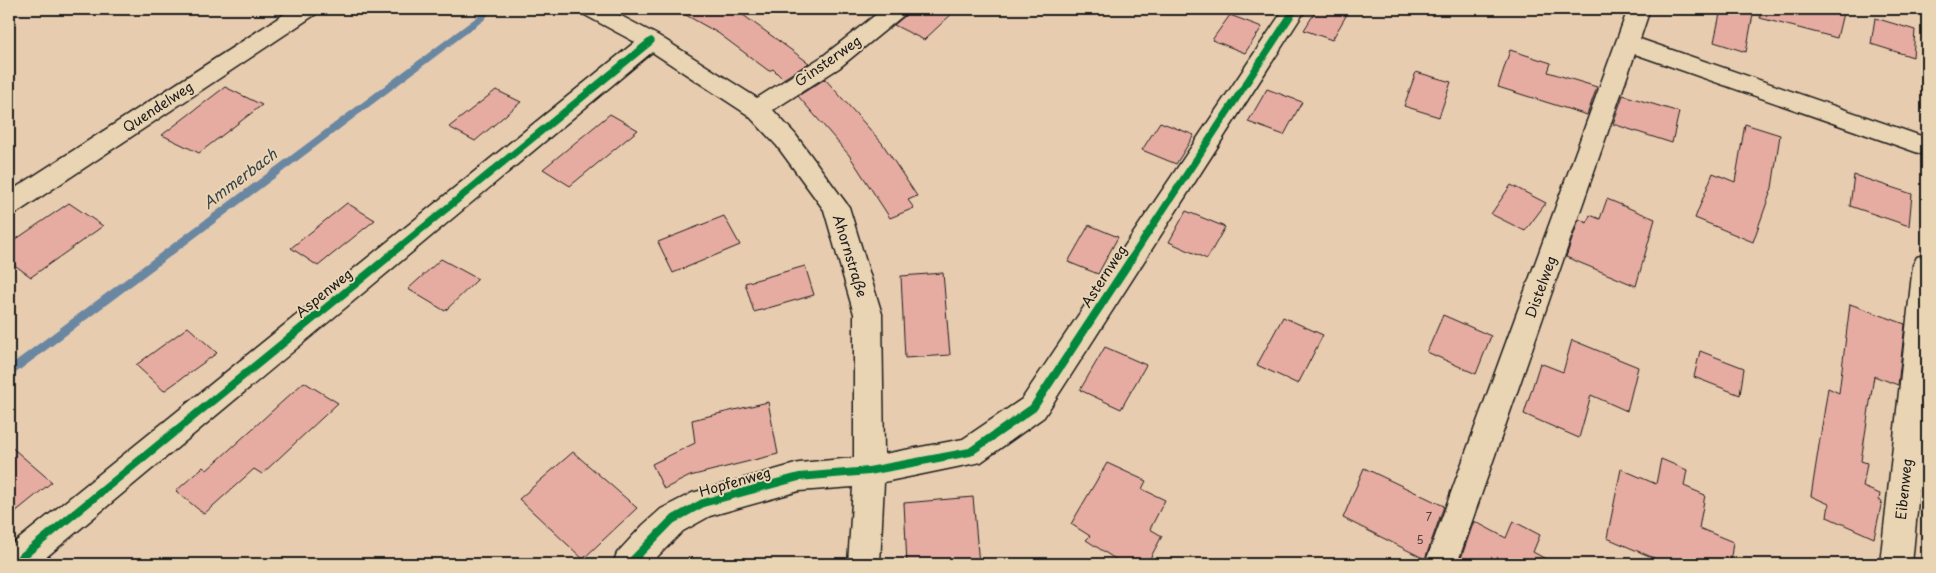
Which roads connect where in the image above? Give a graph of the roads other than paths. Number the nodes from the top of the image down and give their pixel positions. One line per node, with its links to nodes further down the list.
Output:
1 (308, 9): 10 (street, Quendelweg)
2 (591, 9): 6 (street, Ahornstraße)
3 (897, 9): 8 (street, Ginsterweg)
4 (1295, 9): 12 (street, Asternweg)
5 (1639, 9): 7 (street, Distelweg)
6 (651, 41): 8 (street, Ahornstraße); 13 (street, Aspenweg)
7 (1628, 43): 9 (street); 16 (street, Distelweg)
8 (757, 109): 12 (street, Ahornstraße)
9 (1927, 147)
10 (9, 205)
11 (1927, 265): 17 (street, Eibenweg)
12 (869, 471): 14 (street, Hopfenweg); 15 (street, Ahornstraße)
13 (13, 564)
14 (629, 564)
15 (864, 564)
16 (1441, 564)
17 (1896, 564)

